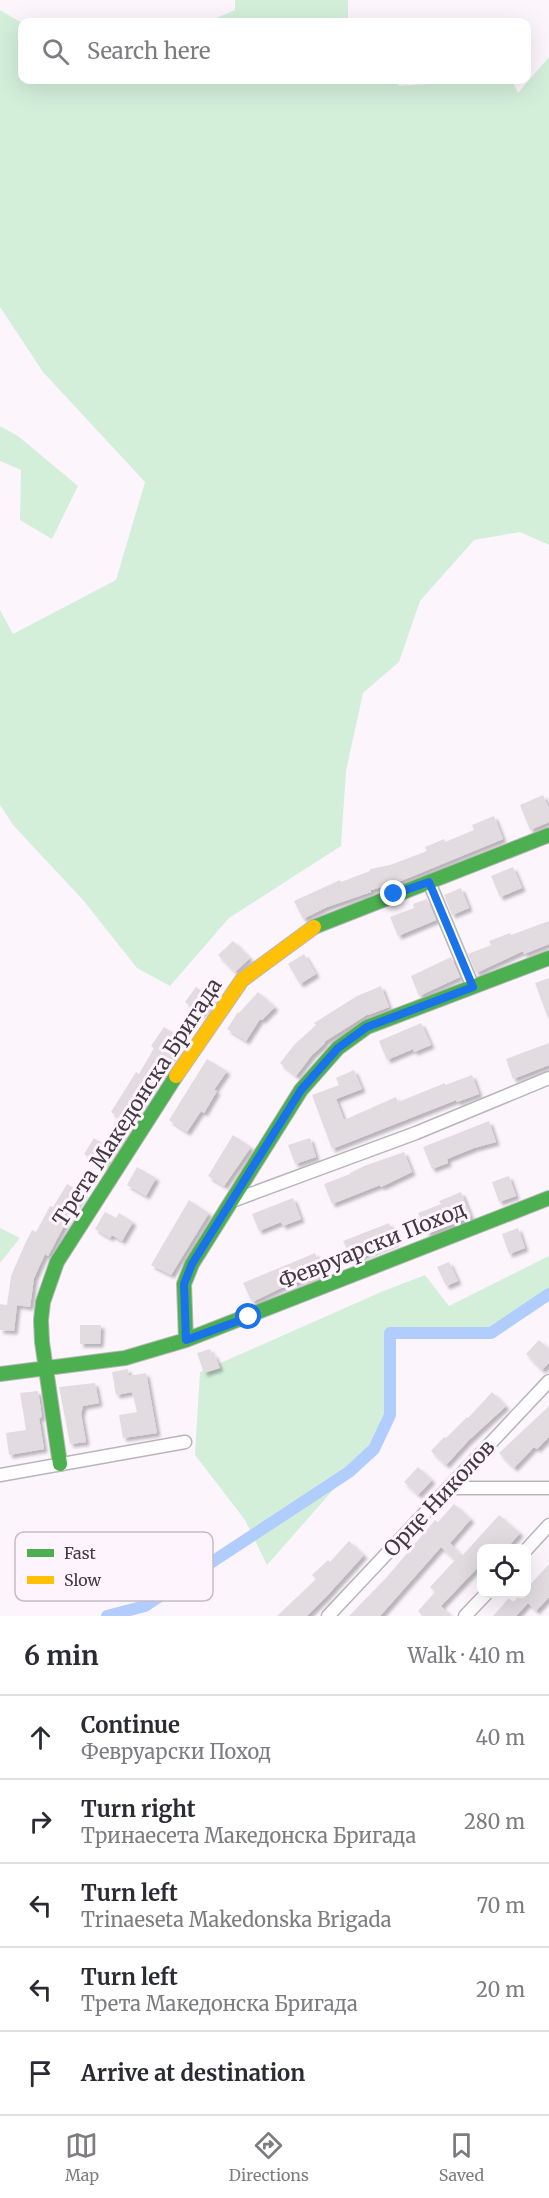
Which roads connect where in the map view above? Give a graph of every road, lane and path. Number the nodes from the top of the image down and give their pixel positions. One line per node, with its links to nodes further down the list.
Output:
1 (549, 835): 2 (street, Трета Македонска Бригада)
2 (429, 882): 4 (street); 9 (street, Трета Македонска Бригада)
3 (549, 958): 4 (street)
4 (473, 987): 7 (street)
5 (549, 1078): 7 (street)
6 (549, 1197): 8 (street, Февруарски Поход)
7 (232, 1201): 8 (street)
8 (186, 1340): 9 (street, Февруарски Поход)
9 (46, 1368): 10 (street, Февруарски Поход); 13 (street, Трета Македонска Бригада)
10 (0, 1374)
11 (549, 1381): 15 (street, Орце Николов)
12 (185, 1442): 13 (street)
13 (60, 1464): 14 (street)
14 (0, 1475)
15 (448, 1488): 16 (street); 20 (street, Орце Николов)
16 (549, 1488)
17 (549, 1525): 18 (street)
18 (531, 1545)
19 (481, 1598): 21 (street)
20 (328, 1616)
21 (465, 1616)

